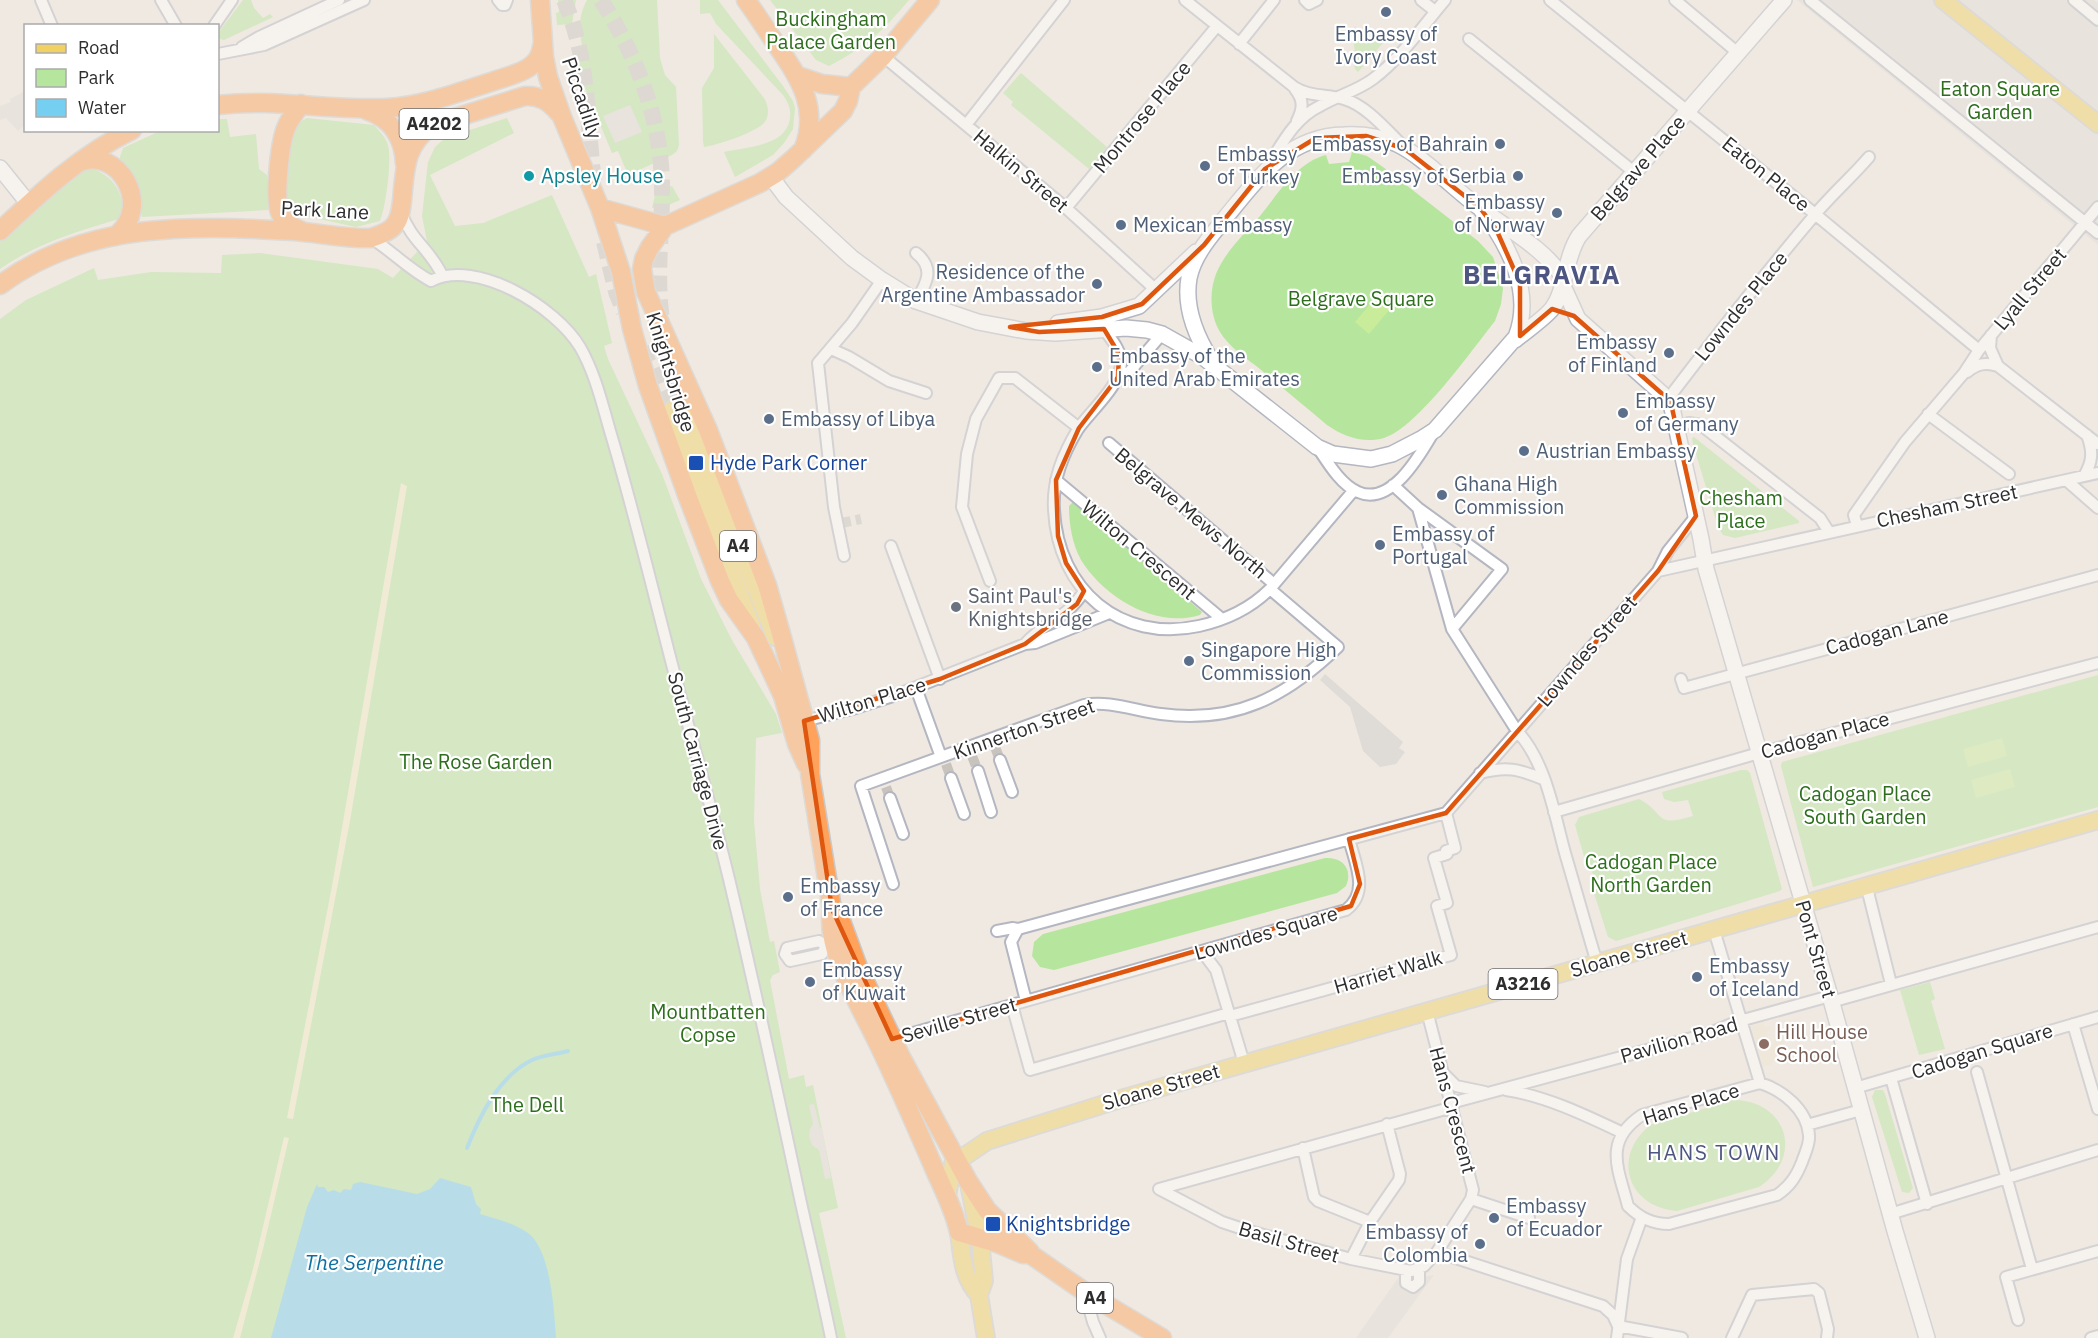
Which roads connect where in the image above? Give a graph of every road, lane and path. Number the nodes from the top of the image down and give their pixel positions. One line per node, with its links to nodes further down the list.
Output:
1 (41, 0): 26 (street)
2 (161, 0): 27 (street)
3 (232, 0): 28 (street)
4 (339, 0): 33 (street)
5 (364, 0): 33 (street)
6 (498, 0): 7 (street)
7 (507, 0)
8 (540, 0): 32 (highway, Piccadilly / A4)
9 (746, 0): 37 (highway)
10 (930, 0): 36 (highway)
11 (1064, 0): 48 (street)
12 (1185, 0): 29 (street)
13 (1274, 0): 31 (street)
14 (1305, 0): 15 (street)
15 (1317, 0)
16 (1421, 0): 24 (street)
17 (1445, 0): 24 (street)
18 (1550, 0): 44 (street, Eaton Place)
19 (1675, 0): 34 (street)
20 (1784, 0): 34 (main road, Belgrave Place)
21 (1810, 0): 66 (street)
22 (1943, 0): 47 (main road)
23 (2074, 0): 25 (street)
24 (1435, 11): 40 (street)
25 (2098, 20)
26 (51, 24)
27 (175, 24)
28 (215, 24)
29 (1217, 26): 31 (street); 62 (street, Montrose Place)
30 (1469, 39): 57 (street)
31 (1239, 44): 39 (street)
32 (542, 46): 43 (highway, A4202); 45 (highway, Piccadilly / A4)
33 (240, 49): 35 (street)
34 (1738, 53): 44 (main road, Belgrave Place)
35 (219, 54)
36 (884, 56): 38 (highway); 48 (street, Halkin Street)
37 (798, 76): 38 (highway); 51 (highway)
38 (851, 87): 51 (highway)
39 (1293, 87): 40 (street); 46 (street)
40 (1338, 98): 46 (street); 50 (street)
41 (222, 102): 42 (highway, A4202)
42 (301, 104): 43 (highway, A4202); 69 (highway)
43 (356, 108): 55 (highway, A4202)
44 (1688, 111): 57 (main road, Belgrave Place); 65 (street, Eaton Place)
45 (562, 117): 55 (highway, A4202); 60 (highway, Piccadilly / A4)
46 (1295, 124): 56 (street)
47 (2098, 124)
48 (966, 125): 62 (street, Halkin Street)
49 (128, 132): 53 (highway)
50 (1406, 149): 56 (main road); 63 (main road)
51 (803, 150): 58 (highway)
52 (1869, 157): 65 (street, Lowndes Place)
53 (79, 163): 59 (highway); 71 (highway)
54 (0, 168): 59 (main road)
55 (405, 169): 64 (highway, A4202)
56 (1265, 169): 73 (main road)
57 (1634, 172): 77 (main road, Belgrave Place)
58 (771, 177): 67 (highway); 76 (main road)
59 (29, 204): 68 (highway)
60 (600, 207): 67 (highway); 127 (highway, Knightsbridge / A4)
61 (2098, 207): 66 (street, Lyall Street)
62 (1066, 208): 79 (street, Halkin Street)
63 (1480, 208): 77 (main road); 87 (main road)
64 (401, 212): 72 (highway, Park Lane); 75 (street)
65 (1815, 214): 89 (street, Eaton Place); 95 (street, Lowndes Place)
66 (2085, 223): 70 (street); 86 (street, Lyall Street)
67 (665, 226): 134 (highway, Knightsbridge / A4)
68 (0, 231)
69 (304, 232): 71 (highway, Park Lane); 72 (highway, Park Lane)
70 (2098, 233)
71 (118, 234): 78 (highway, Park Lane)
72 (371, 238): 75 (street, South Carriage Drive)
73 (1204, 245): 79 (main road); 91 (main road)
74 (916, 253): 80 (street)
75 (442, 275): 217 (street, South Carriage Drive)
76 (882, 280): 80 (main road); 88 (street)
77 (1563, 281): 81 (main road, Belgrave Place); 82 (main road)
78 (2, 282)
79 (1155, 290): 83 (main road)
80 (916, 301): 83 (main road)
81 (1552, 309): 82 (main road); 87 (main road, Belgrave Place)
82 (1578, 319): 95 (main road)
83 (1010, 327): 84 (main road)
84 (1104, 329): 85 (main road); 93 (street)
85 (1162, 334): 91 (main road); 93 (street, Wilton Crescent)
86 (1991, 335): 89 (street, Lyall Street); 90 (street)
87 (1510, 344): 99 (main road)
88 (834, 345): 94 (street); 117 (street)
89 (1979, 350): 92 (street, Lyall Street)
90 (1998, 366): 92 (street, Lyall Street); 100 (street)
91 (1223, 373): 103 (main road)
92 (1964, 373): 96 (street, Lyall Street)
93 (1115, 382): 98 (street, Wilton Crescent)
94 (926, 393)
95 (1668, 399): 97 (main road)
96 (1928, 414): 105 (street); 114 (street, Lyall Street)
97 (1677, 426): 113 (main road); 115 (street)
98 (1079, 428): 107 (street, Wilton Crescent); 121 (street)
99 (1435, 430): 103 (main road); 109 (street)
100 (2087, 434): 102 (street); 106 (street)
101 (1108, 443): 122 (street, Belgrave Mews North)
102 (2098, 444)
103 (1317, 447): 110 (street)
104 (2098, 473): 106 (street)
105 (2009, 474)
106 (2084, 476): 108 (street, Chesham Street)
107 (1056, 480): 123 (street, Wilton Crescent); 125 (street, Wilton Crescent)
108 (2066, 480): 112 (street); 114 (street, Chesham Street)
109 (1393, 486): 110 (street); 111 (street)
110 (1354, 490): 122 (street, Wilton Crescent)
111 (1418, 508): 126 (street); 126 (street)
112 (2098, 508)
113 (1696, 516): 118 (main road); 119 (street)
114 (1857, 526): 115 (street, Chesham Street)
115 (1829, 532): 118 (street)
116 (891, 546): 132 (street, Wilton Place)
117 (844, 556)
118 (1705, 560): 119 (street); 131 (main road, Pont Street)
119 (1658, 571): 137 (street, Lowndes Street)
120 (2098, 575): 131 (street, Cadogan Lane)
121 (990, 581)
122 (1272, 586): 125 (street, Wilton Crescent); 129 (street, Belgrave Mews North)
123 (1084, 591): 124 (street, Wilton Crescent); 128 (street, Wilton Place)
124 (1109, 613): 125 (street, Wilton Crescent); 128 (street, Wilton Place)
125 (1222, 620)
126 (1452, 628): 137 (street)
127 (756, 638): 134 (main road, A4); 143 (highway, Knightsbridge / A4)
128 (1025, 644): 132 (street, Wilton Place)
129 (1338, 647): 139 (street, Kinnerton Street)
130 (2098, 663): 138 (street, Cadogan Place)
131 (1736, 674): 133 (street, Cadogan Lane); 138 (main road, Pont Street)
132 (940, 679): 135 (street, Wilton Place)
133 (1682, 679)
134 (794, 685): 136 (highway, Knightsbridge / A4)
135 (916, 688): 136 (street, Wilton Place); 139 (street, Kinnerton Street)
136 (804, 721): 143 (highway, Knightsbridge / A4)
137 (1517, 731): 142 (street, Lowndes Street); 145 (street)
138 (1759, 753): 149 (street, Cadogan Place); 157 (main road, Pont Street)
139 (943, 759): 155 (street, Kinnerton Street)
140 (1000, 760): 146 (street)
141 (978, 771): 148 (street)
142 (1480, 773): 145 (street); 150 (street, Lowndes Street)
143 (810, 774): 158 (highway, Knightsbridge / A4)
144 (951, 778): 151 (street)
145 (1544, 782): 149 (street)
146 (1012, 792)
147 (890, 798): 153 (street)
148 (991, 812)
149 (1554, 812): 165 (street)
150 (1446, 813): 154 (street); 172 (street, Harriet Walk)
151 (964, 814)
152 (2098, 820): 156 (main road, Sloane Street / A3216)
153 (903, 834)
154 (1349, 838): 160 (street); 163 (street, Lowndes Square)
155 (893, 884)
156 (1867, 888): 157 (main road, Sloane Street / A3216); 167 (street)
157 (1803, 905): 161 (main road, Sloane Street / A3216); 168 (main road, Pont Street)
158 (832, 909): 176 (highway, Knightsbridge / A4); 191 (highway, Knightsbridge / A4)
159 (2098, 927): 167 (street, Pavilion Road)
160 (1018, 929): 162 (street); 169 (street)
161 (1714, 930): 165 (main road, Sloane Street / A3216); 174 (street)
162 (999, 931)
163 (1222, 945): 164 (street, Lowndes Square); 166 (street)
164 (1196, 953): 166 (street); 169 (street, Lowndes Square)
165 (1597, 963): 171 (main road, Sloane Street / A3216)
166 (1216, 970): 172 (street)
167 (1891, 984): 168 (street, Pavilion Road)
168 (1830, 999): 174 (street, Pavilion Road); 182 (main road, Pont Street)
169 (1026, 1001): 170 (street, Seville Street)
170 (1011, 1006): 172 (street, Harriet Walk); 176 (street, Seville Street)
171 (1427, 1011): 177 (main road, Sloane Street / A3216); 178 (street, Hans Crescent)
172 (1230, 1015): 177 (street)
173 (2098, 1017): 175 (street, Cadogan Square)
174 (1742, 1021): 181 (street); 183 (street, Pavilion Road)
175 (2073, 1024): 180 (street, Cadogan Square); 185 (street, Cadogan Square)
176 (892, 1039): 193 (highway, Knightsbridge / A4)
177 (1244, 1063): 193 (main road, Sloane Street / A3216)
178 (1443, 1072): 183 (street); 184 (street, Hans Crescent)
179 (1977, 1072): 194 (street)
180 (1891, 1078): 182 (street, Cadogan Square); 198 (street, Cadogan Square)
181 (1760, 1083): 188 (street, Hans Place); 189 (street, Hans Place)
182 (1854, 1088): 186 (main road, Pont Street)
183 (1495, 1091): 184 (street, Pavilion Road); 189 (street)
184 (1452, 1105): 187 (street); 197 (street, Hans Crescent)
185 (2098, 1109)
186 (1861, 1110): 188 (street); 199 (main road, Pont Street)
187 (1387, 1124): 190 (street); 202 (street)
188 (1807, 1125): 200 (street)
189 (1623, 1133): 200 (street, Hans Place)
190 (1303, 1148): 202 (street); 208 (street, Basil Street)
191 (926, 1149): 193 (highway); 196 (highway, Knightsbridge / A4)
192 (2098, 1150): 194 (street)
193 (958, 1161): 195 (highway, Knightsbridge / A4); 196 (main road)
194 (2007, 1177): 198 (street); 210 (street)
195 (968, 1181): 204 (main road, Knightsbridge); 207 (highway, Knightsbridge / A4)
196 (947, 1196): 203 (highway, Knightsbridge / A4)
197 (1471, 1199): 201 (street); 206 (street, Hans Crescent)
198 (1927, 1204): 199 (street)
199 (1890, 1214): 224 (main road, Pont Street)
200 (1642, 1217): 215 (street)
201 (1529, 1218)
202 (1370, 1222): 208 (street)
203 (959, 1232): 204 (highway, A4); 213 (main road, Knightsbridge)
204 (980, 1239): 207 (highway, A4); 213 (main road, Knightsbridge)
205 (2098, 1251): 210 (street)
206 (1437, 1252): 209 (street, Hans Crescent); 215 (street)
207 (1030, 1254): 212 (highway, A4)
208 (1351, 1259): 211 (street, Basil Street)
209 (1421, 1267): 211 (street, Basil Street); 211 (street, Hans Crescent)
210 (2032, 1269): 214 (street)
211 (1406, 1270)
212 (1085, 1292): 219 (street); 220 (highway, A4)
213 (979, 1295): 218 (main road, Knightsbridge)
214 (2018, 1320)
215 (1617, 1332): 221 (street)
216 (2098, 1336): 225 (street)
217 (831, 1338)
218 (986, 1338)
219 (1100, 1338)
220 (1162, 1338)
221 (1682, 1338)
222 (1732, 1338): 223 (street)
223 (1827, 1338)
224 (1927, 1338)
225 (2091, 1338)

